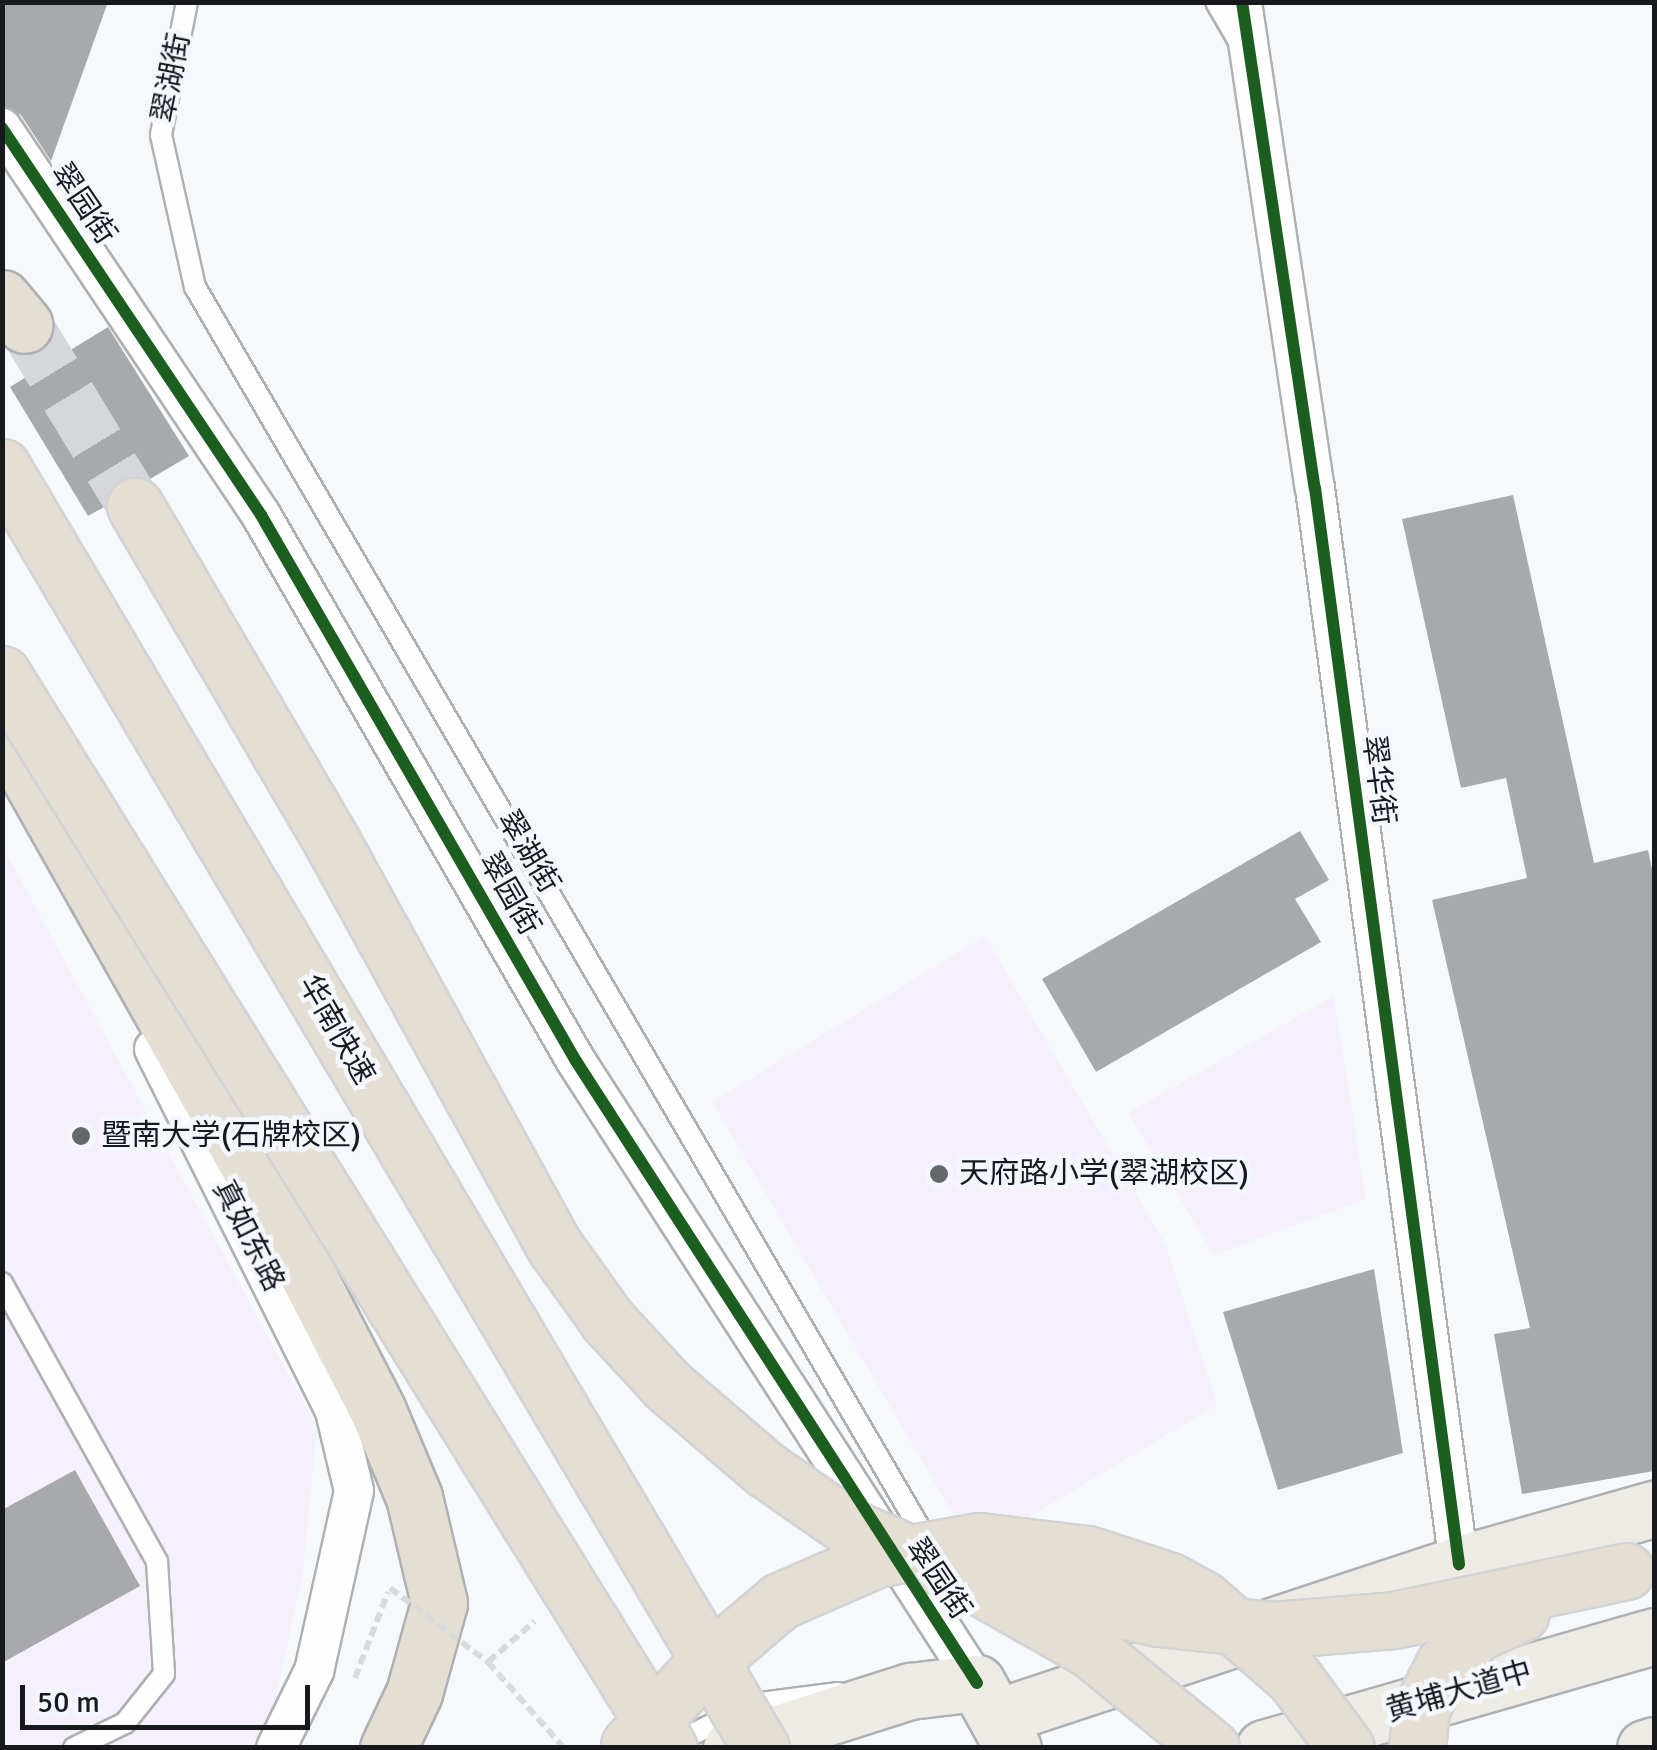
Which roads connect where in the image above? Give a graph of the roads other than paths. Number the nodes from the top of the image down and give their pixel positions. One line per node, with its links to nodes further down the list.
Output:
1 (186, 2): 18 (lane, 翠湖街)
2 (1216, 2): 4 (lane)
3 (1242, 2): 4 (street, 翠华街)
4 (1252, 64): 13 (street, 翠华街)
5 (2, 128): 18 (street, 翠园街)
6 (2, 467): 26 (highway, 华南快速, bridge)
7 (135, 506): 15 (highway, bridge)
8 (2, 674): 24 (highway, bridge)
9 (2, 728): 22 (highway)
10 (2, 747): 21 (street, 真如东路)
11 (2, 1283): 20 (lane)
12 (1654, 1509): 13 (main road)
13 (1460, 1564): 18 (main road)
14 (1640, 1567): 15 (highway, bridge); 30 (highway, bridge)
15 (958, 1575): 27 (highway, bridge)
16 (1654, 1636): 28 (main road, 黄埔大道中)
17 (910, 1690): 18 (main road); 24 (lane); 25 (main road)
18 (996, 1716)
19 (1654, 1745): 31 (main road)
20 (74, 1748)
21 (276, 1748)
22 (388, 1748)
23 (627, 1748): 29 (highway, bridge)
24 (668, 1748)
25 (731, 1748)
26 (761, 1748)
27 (1211, 1748)
28 (1264, 1748)
29 (1346, 1748)
30 (1417, 1748)
31 (1645, 1748)

